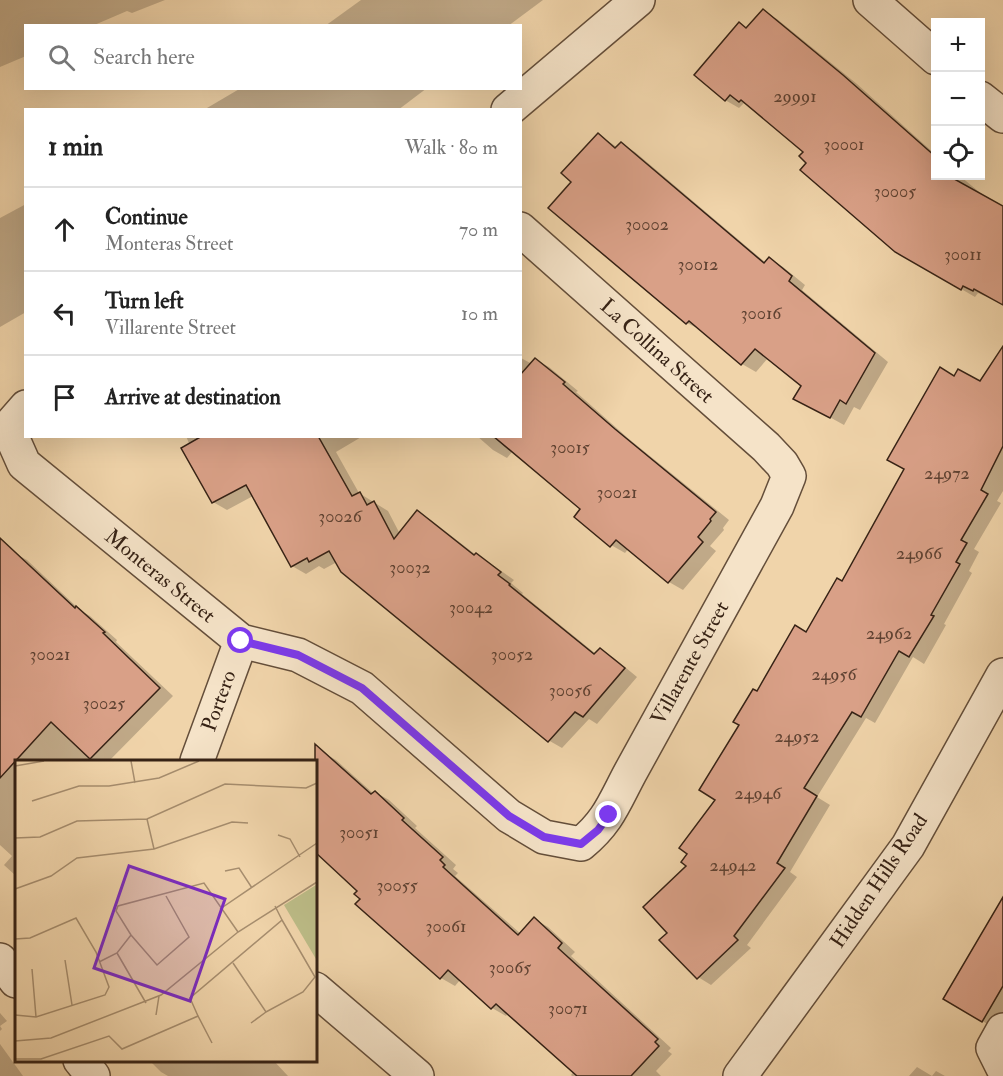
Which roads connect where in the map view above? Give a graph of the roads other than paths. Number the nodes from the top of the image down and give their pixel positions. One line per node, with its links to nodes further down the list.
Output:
1 (638, 0): 4 (street)
2 (870, 0): 3 (street)
3 (931, 54)
4 (510, 108)
5 (522, 231): 7 (street, La Collina Street)
6 (19, 415): 8 (street, Monteras Street)
7 (789, 476): 11 (street, Villarente Street)
8 (241, 641): 10 (street, Portero); 11 (street, Monteras Street)
9 (1003, 675): 20 (street, Hidden Hills Road)
10 (197, 760)
11 (581, 844)
12 (0, 960): 13 (street)
13 (15, 980)
14 (316, 990): 19 (street)
15 (1003, 1030): 17 (street)
16 (82, 1061): 18 (street)
17 (1003, 1068)
18 (93, 1076)
19 (417, 1076)
20 (740, 1076)

